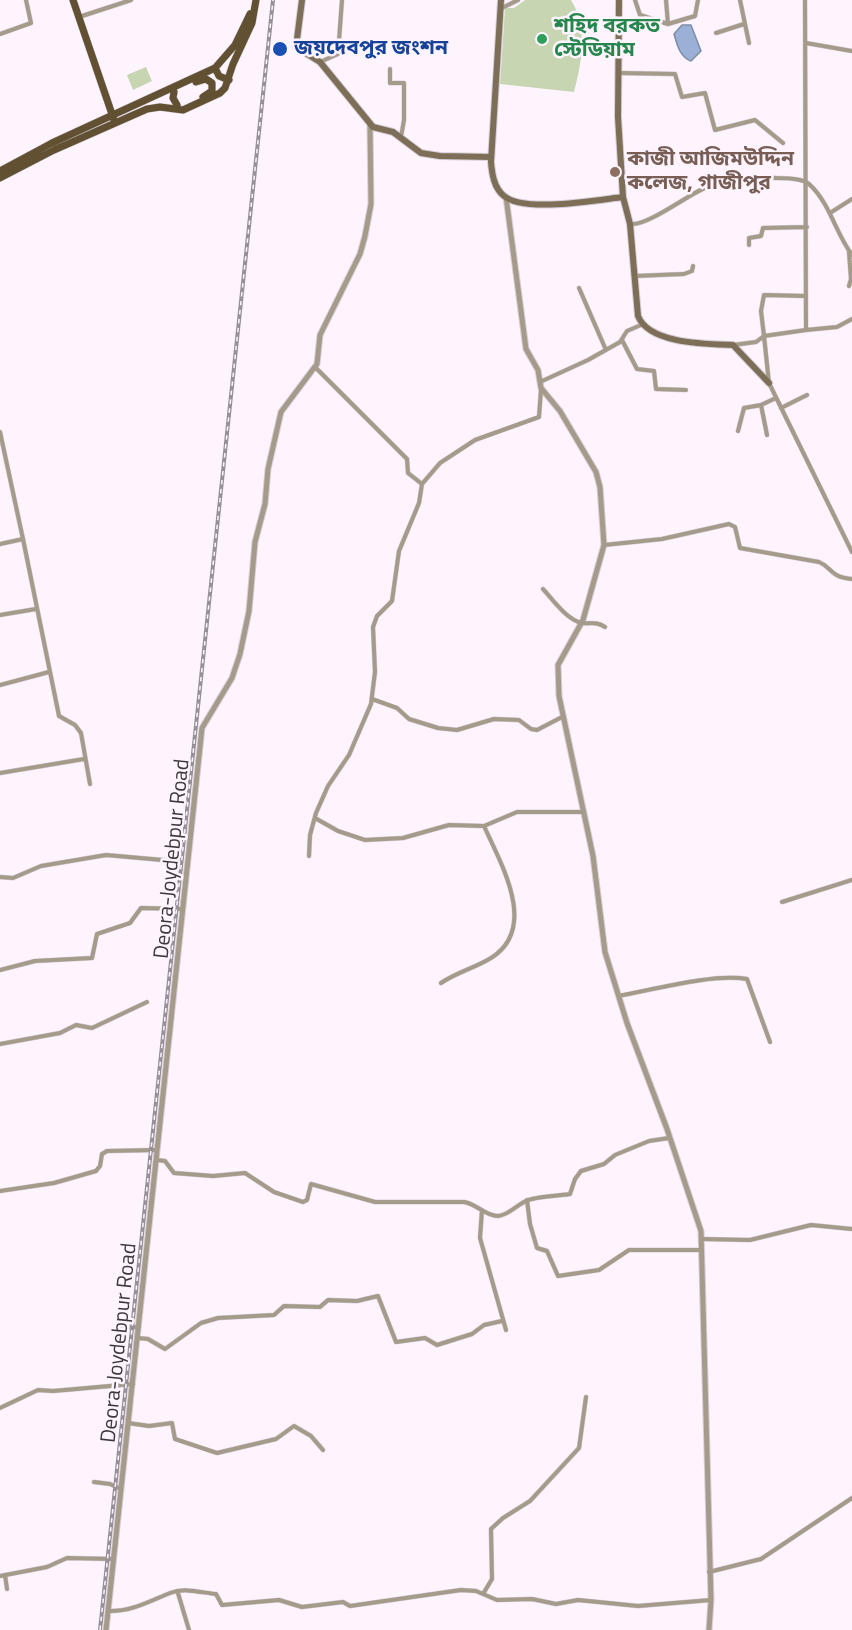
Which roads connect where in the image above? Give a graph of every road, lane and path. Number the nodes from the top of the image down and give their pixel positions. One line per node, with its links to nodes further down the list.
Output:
1 (26, 0): 20 (street)
2 (74, 0): 16 (main road)
3 (131, 0): 16 (street)
4 (254, 0): 25 (main road); 29 (main road)
5 (302, 0): 24 (main road)
6 (342, 0): 24 (street)
7 (501, 0): 15 (main road)
8 (518, 0): 15 (street)
9 (619, 0): 27 (main road)
10 (635, 0): 17 (street)
11 (666, 0): 17 (street)
12 (698, 0): 17 (street)
13 (740, 0): 18 (street)
14 (805, 0): 22 (street)
15 (500, 9): 38 (main road)
16 (79, 17): 34 (main road)
17 (668, 24)
18 (744, 24): 19 (street); 21 (street)
19 (716, 33)
20 (0, 34)
21 (749, 43)
22 (806, 44): 23 (street); 40 (street)
23 (852, 51)
24 (320, 62): 35 (main road)
25 (215, 68): 28 (main road); 29 (main road)
26 (390, 69): 36 (street)
27 (618, 73): 37 (street); 42 (main road)
28 (202, 75): 31 (main road); 34 (main road)
29 (229, 80): 31 (main road)
30 (174, 92): 32 (main road); 33 (main road); 33 (main road)
31 (214, 96): 34 (main road)
32 (152, 103): 33 (main road); 34 (main road)
33 (177, 105)
34 (114, 119): 39 (main road)
35 (369, 125): 36 (main road); 61 (street, Deora-Joydebpur Road)
36 (401, 137): 38 (main road)
37 (783, 143)
38 (492, 157): 41 (main road)
39 (0, 175)
40 (807, 182): 44 (street); 45 (street); 46 (street)
41 (506, 197): 42 (main road); 63 (street)
42 (623, 197): 45 (main road)
43 (852, 199): 44 (street)
44 (830, 213): 48 (street)
45 (630, 224): 50 (main road)
46 (807, 227): 47 (street); 53 (street)
47 (749, 245)
48 (851, 253): 51 (street)
49 (693, 266): 50 (street)
50 (636, 276): 55 (main road)
51 (849, 286)
52 (579, 288): 60 (street)
53 (806, 296): 56 (street); 57 (street)
54 (852, 319): 56 (street)
55 (641, 325): 58 (street); 59 (main road)
56 (806, 330): 57 (street)
57 (764, 336): 59 (street); 62 (street)
58 (622, 340): 60 (street); 64 (street)
59 (733, 345): 62 (main road)
60 (606, 350): 63 (street)
61 (315, 367): 72 (street); 98 (street, Deora-Joydebpur Road)
62 (769, 383): 66 (street)
63 (540, 385): 72 (street); 75 (street)
64 (686, 390)
65 (807, 394): 68 (street)
66 (776, 398): 67 (street); 68 (street)
67 (761, 405): 69 (street); 71 (street)
68 (781, 408): 76 (street)
69 (738, 431)
70 (0, 432): 73 (street)
71 (766, 435)
72 (422, 484): 85 (street)
73 (23, 539): 74 (street); 79 (street)
74 (0, 544)
75 (604, 545): 77 (street); 81 (street)
76 (852, 552)
77 (852, 579)
78 (543, 589): 81 (street)
79 (36, 609): 80 (street); 83 (street)
80 (0, 615)
81 (581, 623): 82 (street); 86 (street)
82 (605, 627)
83 (49, 672): 84 (street); 87 (street)
84 (0, 685)
85 (372, 699): 86 (street); 91 (street)
86 (562, 717): 90 (street)
87 (84, 759): 88 (street); 89 (street)
88 (0, 773)
89 (90, 784)
90 (584, 812): 92 (street); 101 (street)
91 (315, 818): 92 (street); 93 (street)
92 (484, 826): 100 (street)
93 (309, 856)
94 (174, 861): 95 (street)
95 (0, 877)
96 (852, 880): 97 (street)
97 (782, 902)
98 (183, 909): 99 (street); 106 (street, Deora-Joydebpur Road)
99 (0, 970)
100 (441, 983)
101 (618, 996): 103 (street); 105 (street)
102 (147, 1002): 104 (street)
103 (770, 1041)
104 (0, 1044)
105 (669, 1138): 109 (street); 112 (street)
106 (158, 1151): 107 (street, Deora-Joydebpur Road); 108 (street)
107 (157, 1160): 110 (street); 115 (street, Deora-Joydebpur Road)
108 (0, 1191)
109 (527, 1200): 110 (street); 113 (street)
110 (482, 1210): 114 (street)
111 (852, 1229): 112 (street)
112 (701, 1239): 113 (street)
113 (702, 1250): 128 (street)
114 (502, 1321): 117 (street); 118 (street)
115 (139, 1327): 116 (street); 118 (street, Deora-Joydebpur Road)
116 (116, 1328)
117 (506, 1330)
118 (138, 1338): 119 (street, Deora-Joydebpur Road)
119 (133, 1384): 121 (street); 122 (street, Deora-Joydebpur Road)
120 (586, 1397): 132 (street)
121 (0, 1408)
122 (128, 1423): 123 (street); 125 (street, Deora-Joydebpur Road)
123 (323, 1450)
124 (94, 1482): 125 (street)
125 (121, 1490): 127 (street, Deora-Joydebpur Road)
126 (852, 1499): 128 (street)
127 (114, 1559): 129 (street); 134 (street, Deora-Joydebpur Road)
128 (709, 1572): 133 (street)
129 (2, 1575): 130 (street)
130 (7, 1588)
131 (178, 1593): 132 (street); 134 (street); 136 (street)
132 (483, 1594): 133 (street)
133 (711, 1600): 137 (street)
134 (108, 1611): 135 (street, Deora-Joydebpur Road)
135 (106, 1630)
136 (189, 1630)
137 (709, 1630)

